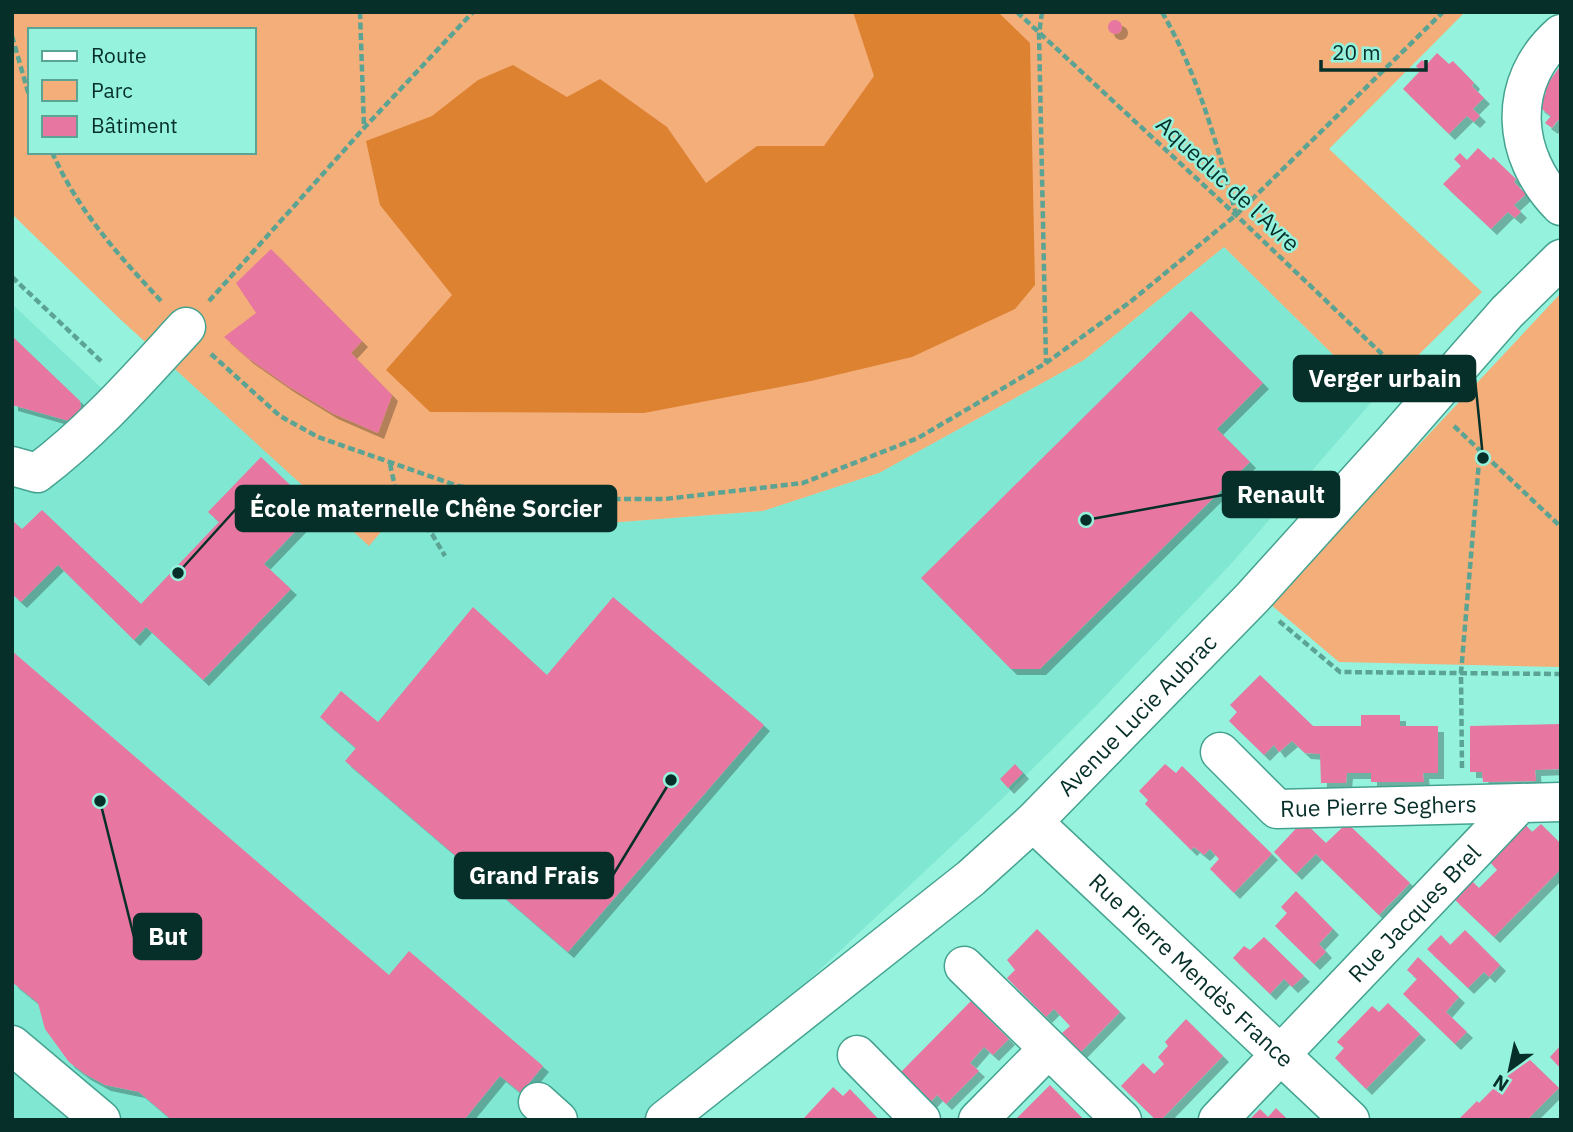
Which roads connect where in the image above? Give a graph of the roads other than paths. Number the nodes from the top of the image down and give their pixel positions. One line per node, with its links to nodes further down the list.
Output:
1 (1561, 34): 2 (street)
2 (1561, 206)
3 (1561, 259): 9 (street, Avenue Lucie Aubrac)
4 (186, 327): 5 (street)
5 (12, 466)
6 (1220, 752): 8 (street, Rue Pierre Seghers)
7 (1561, 802): 8 (street)
8 (1520, 803): 13 (street, Rue Jacques Brel)
9 (1033, 822): 13 (street, Rue Pierre Mendès France); 16 (street, Avenue Lucie Aubrac)
10 (964, 966): 12 (street)
11 (12, 1045): 15 (street)
12 (1048, 1049): 18 (street); 19 (street)
13 (1282, 1054): 20 (street, Rue Jacques Brel); 21 (street, Rue Pierre Mendès France)
14 (857, 1055): 17 (street)
15 (101, 1120)
16 (665, 1120)
17 (921, 1120)
18 (978, 1120)
19 (1122, 1120)
20 (1217, 1120)
21 (1350, 1120)

